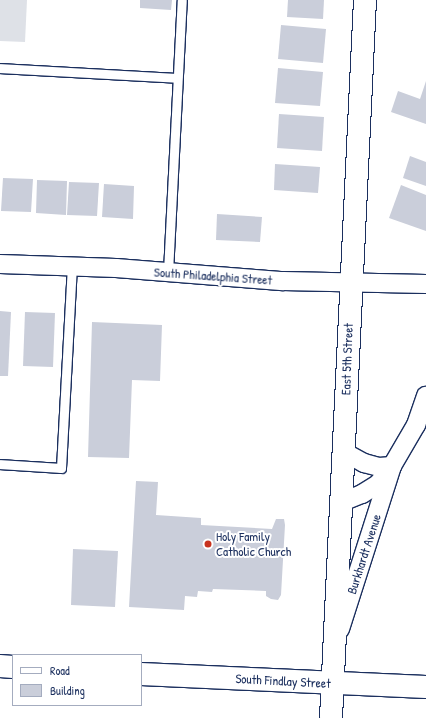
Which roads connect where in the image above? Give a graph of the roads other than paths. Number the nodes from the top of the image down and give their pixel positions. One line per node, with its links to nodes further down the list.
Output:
1 (182, 0): 4 (lane)
2 (365, 0): 8 (street, East 5th Street)
3 (0, 68): 4 (lane)
4 (177, 78): 7 (lane)
5 (0, 264): 6 (street, South Philadelphia Street)
6 (72, 267): 7 (street, South Philadelphia Street); 12 (lane)
7 (168, 272): 8 (street, South Philadelphia Street)
8 (350, 282): 9 (street, South Philadelphia Street); 11 (street, East 5th Street)
9 (426, 284)
10 (426, 396): 13 (street, Burkhardt Avenue)
11 (344, 452): 13 (street); 14 (street, East 5th Street)
12 (0, 464)
13 (392, 466): 14 (street, Burkhardt Avenue); 15 (street, Burkhardt Avenue)
14 (342, 502): 15 (street, East 5th Street)
15 (336, 642): 19 (street, East 5th Street)
16 (0, 666): 17 (street)
17 (12, 667)
18 (142, 674): 19 (street, South Findlay Street)
19 (334, 684): 20 (street, South Findlay Street); 21 (street, East 5th Street)
20 (426, 687)
21 (331, 718)

